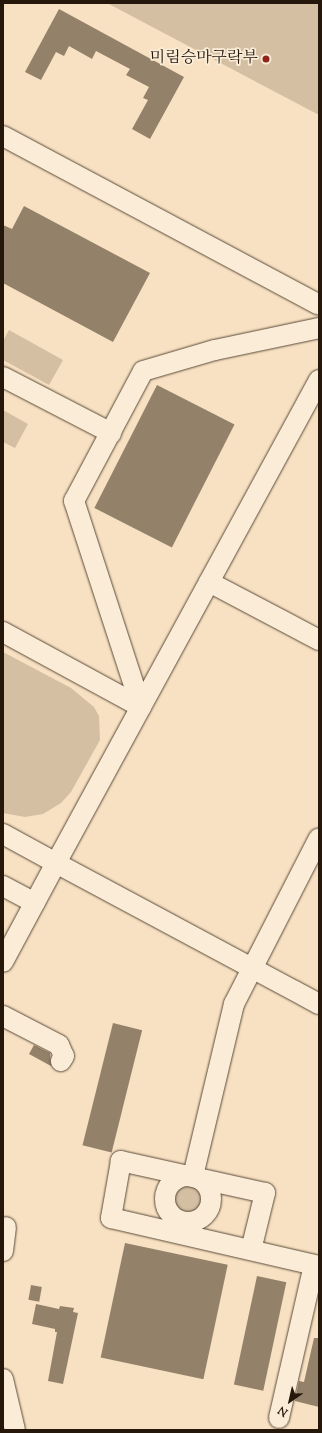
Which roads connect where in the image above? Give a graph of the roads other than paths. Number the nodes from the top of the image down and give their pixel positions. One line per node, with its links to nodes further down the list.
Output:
1 (3, 136): 2 (street)
2 (319, 305)
3 (319, 328): 6 (street)
4 (3, 376): 6 (street)
5 (319, 380): 7 (street)
6 (111, 433): 10 (street)
7 (209, 582): 9 (street); 10 (street)
8 (3, 632): 10 (street)
9 (319, 640)
10 (141, 707): 13 (street)
11 (3, 834): 13 (street)
12 (319, 838): 17 (street)
13 (56, 863): 15 (street); 17 (street)
14 (3, 886): 15 (street)
15 (35, 902): 16 (street)
16 (3, 962)
17 (252, 969): 18 (street); 21 (street)
18 (319, 1004)
19 (3, 1016): 20 (street)
20 (61, 1061)
21 (193, 1176): 23 (street); 23 (street); 23 (street); 24 (street)
22 (6, 1228): 25 (street)
23 (184, 1228): 24 (street)
24 (251, 1250): 27 (street)
25 (3, 1251)
26 (3, 1379): 28 (street)
27 (279, 1418)
28 (15, 1430)

